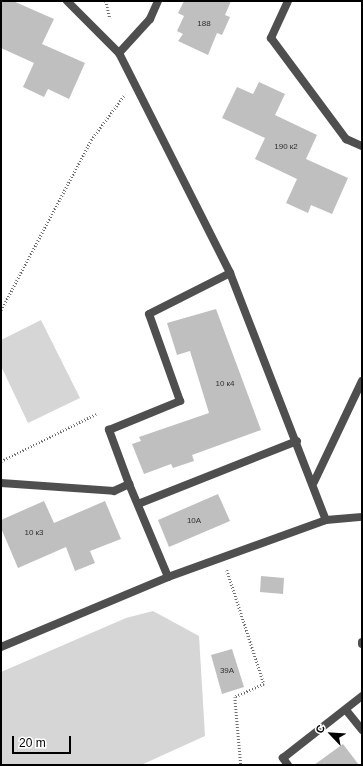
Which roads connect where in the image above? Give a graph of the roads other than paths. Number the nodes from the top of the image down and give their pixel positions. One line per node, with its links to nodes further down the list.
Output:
1 (67, 1): 4 (street)
2 (158, 1): 4 (street)
3 (288, 1): 5 (street)
4 (119, 53): 6 (street)
5 (362, 146)
6 (230, 273): 8 (street); 11 (street)
7 (362, 381): 9 (street)
8 (297, 441): 9 (street); 12 (street)
9 (314, 482): 14 (street)
10 (1, 483): 11 (street)
11 (129, 484): 12 (street)
12 (138, 504): 15 (street)
13 (361, 519): 14 (street)
14 (326, 520): 15 (street)
15 (168, 577): 16 (street)
16 (1, 646)
17 (362, 696): 18 (street)
18 (346, 710): 19 (street); 20 (street)
19 (362, 730)
20 (288, 765)

